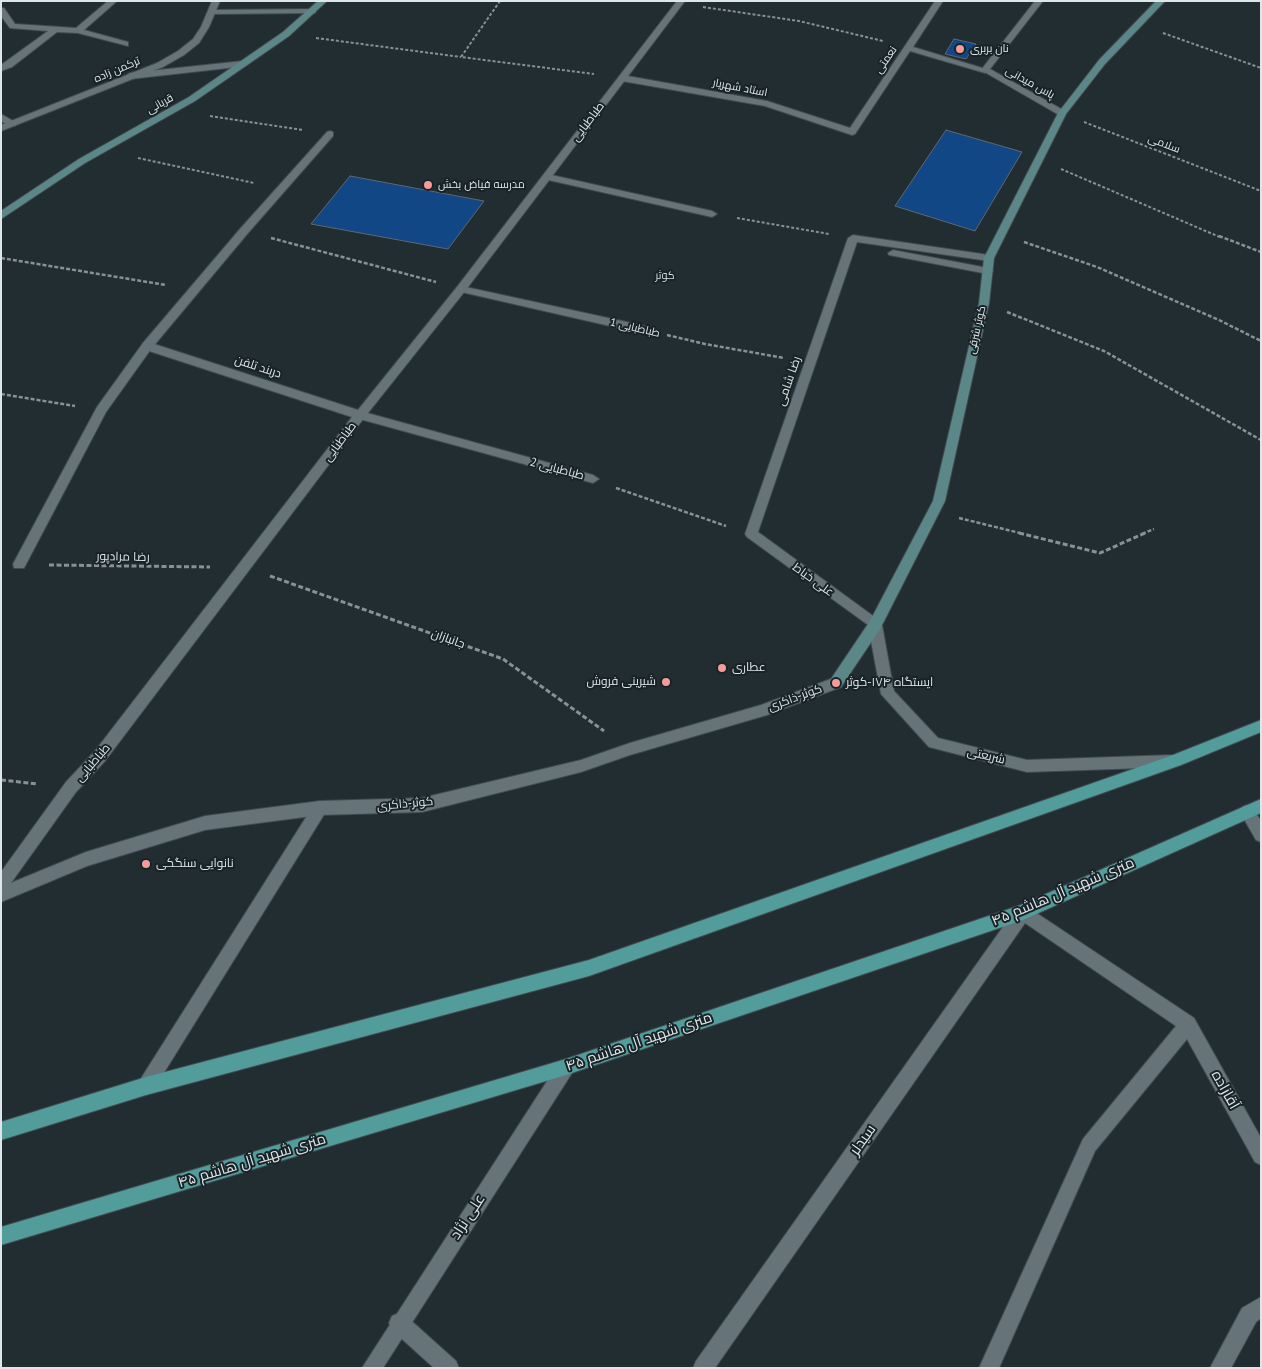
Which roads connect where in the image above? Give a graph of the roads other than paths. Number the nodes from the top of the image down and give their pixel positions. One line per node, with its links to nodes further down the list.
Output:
1 (113, 1): 12 (street)
2 (216, 1): 10 (street, ترکمن زاده)
3 (323, 1): 9 (main road, قربانی)
4 (939, 1): 14 (street, نعمتی)
5 (1039, 1): 17 (street, پاس میدانی)
6 (1161, 1): 20 (main road, کوثر شرقی)
7 (680, 2): 19 (street, طباطبایی)
8 (1, 10): 11 (street)
9 (312, 11): 10 (street); 15 (main road, قربانی)
10 (212, 12): 18 (street, ترکمن زاده)
11 (56, 30): 12 (street); 16 (street)
12 (78, 31): 13 (street)
13 (125, 44)
14 (908, 48): 17 (street); 24 (street, نعمتی)
15 (243, 64): 18 (street); 28 (main road, قربانی)
16 (1, 68)
17 (985, 70): 20 (street, پاس میدانی)
18 (130, 76): 22 (street, ترکمن زاده)
19 (622, 78): 24 (street, استاد شهریار); 26 (street, طباطبایی)
20 (1062, 113): 30 (main road, کوثر شرقی)
21 (1, 117): 22 (street)
22 (12, 124): 23 (street, ترکمن زاده)
23 (1, 128)
24 (852, 132)
25 (330, 134): 34 (street)
26 (547, 177): 27 (street); 32 (street, طباطبایی)
27 (712, 214)
28 (1, 216)
29 (852, 241): 30 (street); 31 (street); 37 (street, رضا شامی)
30 (989, 258): 31 (main road, کوثر شرقی)
31 (988, 271): 39 (main road, کوثر شرقی)
32 (461, 289): 33 (street, طباطبایی 1); 35 (street, طباطبایی)
33 (645, 330)
34 (147, 346): 35 (street, دربند تلفن); 38 (street)
35 (360, 415): 36 (street, طباطبایی 2); 46 (street, طباطبایی)
36 (592, 479)
37 (751, 534): 39 (street, علی خیاط)
38 (19, 564)
39 (875, 625): 40 (main road, کوثر شرقی); 42 (street, شریعتی)
40 (836, 683): 43 (street, کوثر-ذاکری)
41 (1261, 726): 42 (main road)
42 (1176, 760): 51 (main road)
43 (320, 808): 47 (street, کوثر-ذاکری); 51 (street)
44 (1254, 809): 45 (street); 48 (main road, ۴۵ متری شهید آل هاشم)
45 (1261, 835)
46 (1, 885)
47 (1, 895)
48 (1023, 912): 49 (street); 50 (main road, ۴۵ متری شهید آل هاشم); 59 (street, سیدلر)
49 (1188, 1024): 53 (street, آقازاده); 60 (street)
50 (566, 1067): 54 (main road, ۴۵ متری شهید آل هاشم); 56 (street, علی نژاد)
51 (146, 1086): 52 (main road)
52 (1, 1131)
53 (1261, 1156)
54 (1, 1236)
55 (1261, 1306): 61 (street)
56 (399, 1323): 57 (street, علی نژاد); 58 (street)
57 (372, 1368)
58 (449, 1368)
59 (703, 1368)
60 (989, 1368)
61 (1220, 1368)

